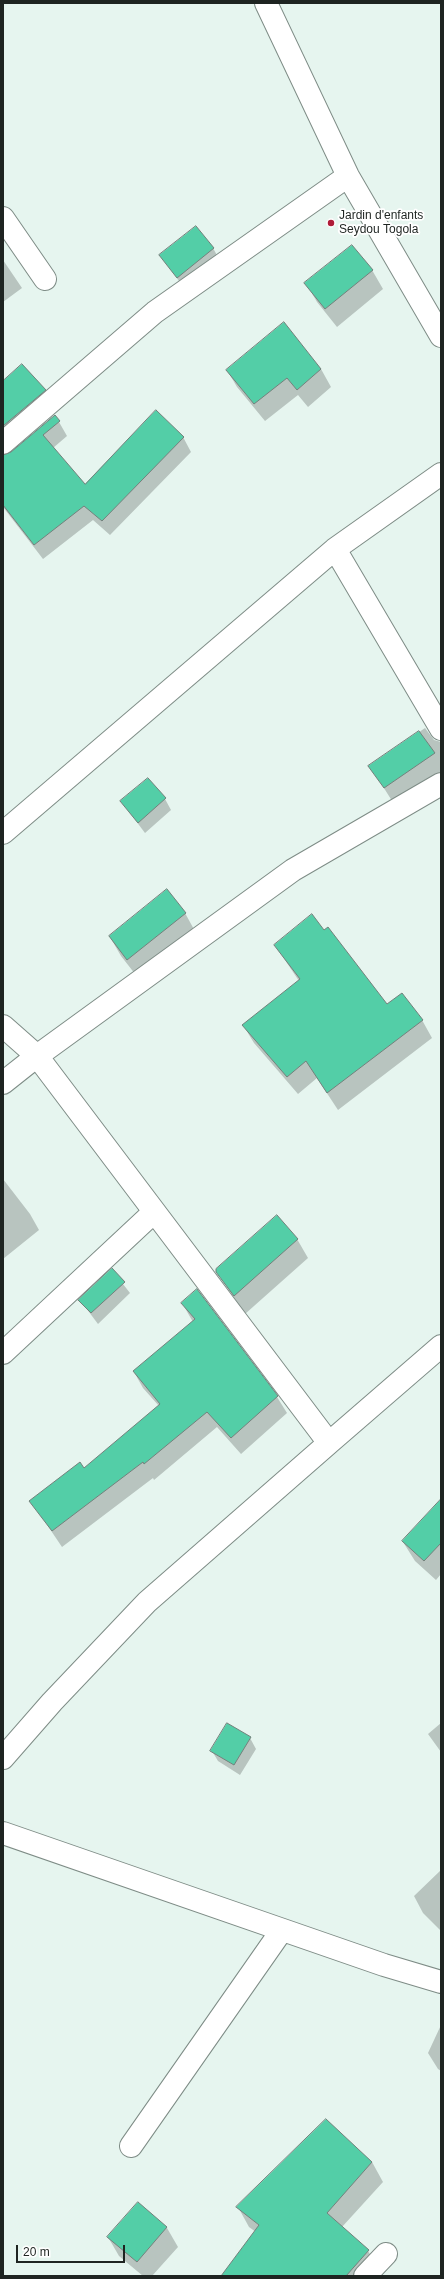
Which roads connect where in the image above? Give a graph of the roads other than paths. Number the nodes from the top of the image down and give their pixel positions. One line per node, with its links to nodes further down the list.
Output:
1 (266, 3): 2 (street)
2 (348, 176): 5 (street); 6 (street)
3 (3, 218): 4 (street)
4 (45, 279)
5 (441, 336)
6 (3, 443)
7 (441, 474): 8 (street)
8 (335, 549): 9 (street); 11 (street)
9 (441, 729)
10 (441, 784): 13 (street)
11 (3, 833)
12 (3, 1026): 13 (street)
13 (37, 1056): 14 (street); 15 (street)
14 (3, 1083)
15 (154, 1212): 17 (street); 18 (street)
16 (441, 1346): 18 (street)
17 (3, 1353)
18 (329, 1443): 19 (street)
19 (3, 1758)
20 (3, 1833): 21 (street)
21 (282, 1930): 22 (street); 23 (street)
22 (441, 1982)
23 (131, 2146)
24 (386, 2254): 25 (street)
25 (365, 2276)

